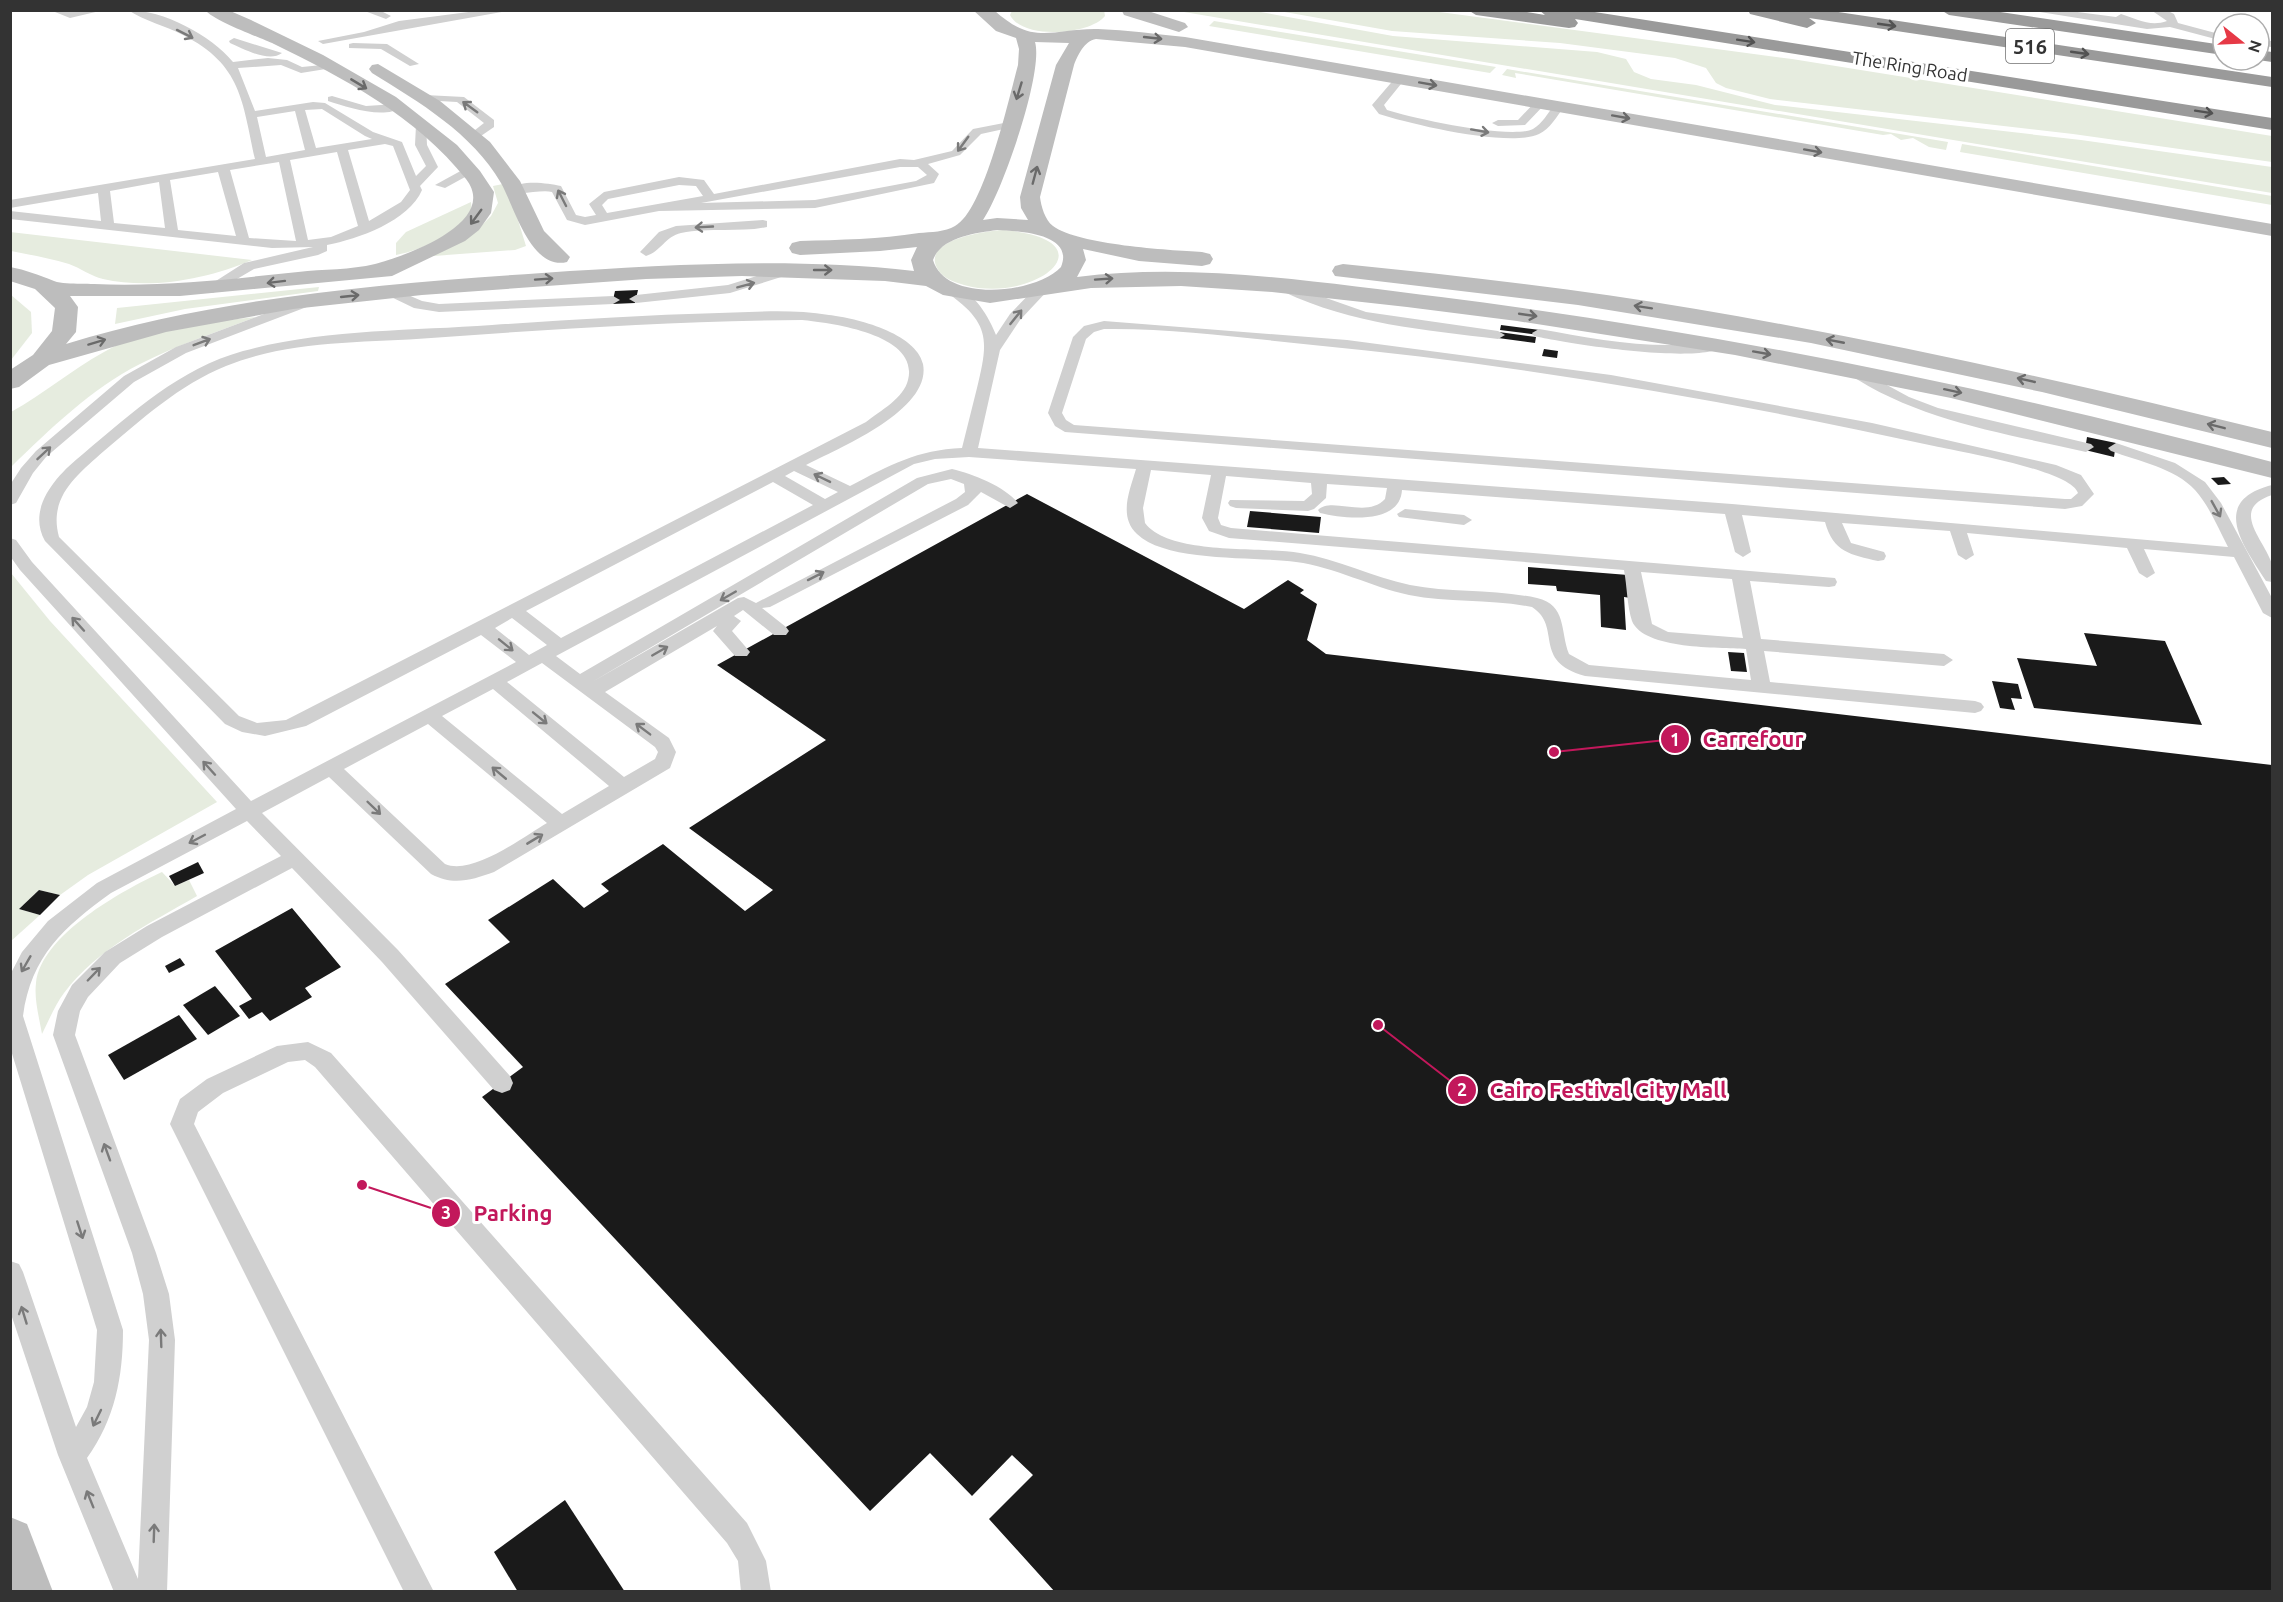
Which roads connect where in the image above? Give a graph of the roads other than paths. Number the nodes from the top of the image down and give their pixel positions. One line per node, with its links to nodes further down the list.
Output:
1 (55, 10): 2 (lane)
2 (99, 10)
3 (133, 10): 38 (lane, one-way to 38)
4 (213, 10): 35 (street)
5 (257, 10): 21 (street)
6 (434, 10): 25 (lane)
7 (490, 10): 19 (lane)
8 (508, 10): 19 (lane)
9 (1476, 10): 26 (highway)
10 (1547, 10): 26 (highway, The Ring Road / 516)
11 (1756, 10): 32 (highway)
12 (1787, 10): 41 (highway, The Ring Road / 516, one-way to 41)
13 (1949, 10): 33 (highway, 516)
14 (2033, 10): 22 (lane)
15 (2121, 10): 22 (lane)
16 (1130, 11): 29 (street); 70 (street)
17 (988, 12): 28 (street)
18 (2161, 12): 20 (lane)
19 (479, 15): 25 (lane)
20 (2174, 18): 23 (lane); 24 (lane); 27 (lane)
21 (283, 22)
22 (2132, 22): 23 (lane)
23 (2157, 26): 33 (lane)
24 (2211, 26)
25 (386, 28): 31 (lane)
26 (1688, 32): 44 (highway, The Ring Road / 516, one-way to 44)
27 (2211, 33)
28 (1024, 35): 29 (street); 53 (street, one-way to 53)
29 (1090, 35): 40 (street, one-way to 40); 79 (street, one-way to 29)
30 (234, 41): 35 (lane)
31 (323, 41): 37 (lane); 66 (street, one-way to 31)
32 (1895, 44)
33 (2195, 46): 34 (highway, 516)
34 (2211, 48)
35 (295, 50): 39 (street)
36 (1928, 52): 44 (highway, 516)
37 (414, 64)
38 (232, 65): 39 (lane); 49 (lane)
39 (328, 66): 47 (street, one-way to 47)
40 (1400, 79): 43 (lane); 45 (street, one-way to 45)
41 (2272, 82)
42 (332, 99): 47 (lane)
43 (1380, 102): 45 (lane, one-way to 45); 48 (lane)
44 (2146, 103): 51 (highway, The Ring Road / 516, one-way to 51)
45 (1549, 105): 50 (lane); 77 (street, one-way to 77)
46 (299, 107): 49 (lane); 54 (lane); 56 (lane)
47 (396, 107): 52 (street)
48 (1412, 107)
49 (249, 115): 58 (lane)
50 (1467, 117)
51 (2272, 124)
52 (422, 125): 61 (street); 63 (lane)
53 (1009, 125): 59 (lane, one-way to 59); 76 (street)
54 (390, 140): 55 (lane); 63 (lane)
55 (342, 148): 56 (lane); 75 (lane)
56 (311, 153): 57 (lane)
57 (284, 158): 58 (lane); 83 (lane)
58 (261, 161): 60 (lane)
59 (917, 163): 67 (lane); 69 (lane)
60 (223, 168): 62 (lane); 82 (lane)
61 (470, 171): 64 (lane); 89 (street, one-way to 89)
62 (164, 178): 65 (lane); 78 (lane)
63 (414, 185): 75 (lane)
64 (441, 185)
65 (104, 188): 68 (lane); 74 (lane)
66 (515, 190): 72 (lane, one-way to 66); 85 (street)
67 (712, 199): 69 (lane); 72 (lane)
68 (10, 204)
69 (662, 208): 72 (lane)
70 (2272, 212)
71 (10, 214): 74 (lane)
72 (604, 219)
73 (763, 224): 84 (lane, one-way to 84)
74 (108, 225): 78 (lane)
75 (364, 228): 81 (lane)
76 (965, 229): 79 (street); 80 (street)
77 (2272, 230)
78 (172, 233): 82 (lane)
79 (1054, 235): 92 (street); 114 (street, one-way to 79)
80 (942, 237): 84 (street); 91 (street)
81 (337, 239): 83 (lane); 94 (lane)
82 (244, 241): 83 (lane)
83 (303, 244)
84 (646, 252): 85 (street)
85 (559, 257): 86 (street)
86 (526, 259)
87 (450, 264): 89 (street)
88 (789, 270): 91 (street, one-way to 91); 96 (lane, one-way to 88); 98 (street, one-way to 88)
89 (375, 271): 94 (street, one-way to 94)
90 (10, 274): 93 (street)
91 (932, 280): 97 (street)
92 (1045, 287): 95 (street, one-way to 95); 97 (street); 108 (lane, one-way to 92)
93 (52, 288): 94 (street); 110 (street)
94 (213, 289)
95 (1289, 289): 105 (lane); 107 (street, one-way to 107)
96 (717, 291): 99 (lane); 103 (lane)
97 (954, 291): 108 (lane)
98 (392, 292): 101 (lane); 102 (street, one-way to 98)
99 (667, 295): 100 (lane); 104 (lane)
100 (637, 296)
101 (613, 297)
102 (308, 301): 110 (street, one-way to 102); 138 (lane, one-way to 102)
103 (705, 318): 104 (lane); 121 (lane)
104 (676, 320): 164 (lane)
105 (1500, 332)
106 (1537, 337): 109 (lane)
107 (1718, 345): 111 (lane); 112 (street, one-way to 112)
108 (993, 350): 120 (lane)
109 (1580, 358): 111 (lane); 111 (lane); 116 (lane)
110 (41, 360): 113 (street)
111 (1612, 362): 124 (lane)
112 (1852, 370): 115 (lane); 118 (street, one-way to 118)
113 (10, 382)
114 (2272, 440)
115 (2086, 444)
116 (1271, 445): 117 (lane); 128 (lane)
117 (1302, 447): 123 (lane); 129 (lane)
118 (2159, 450): 119 (lane); 125 (street); 151 (lane, one-way to 151)
119 (2115, 451)
120 (969, 452): 122 (lane); 135 (lane)
121 (794, 465): 127 (lane); 135 (lane, one-way to 121)
122 (1146, 466): 126 (lane); 172 (lane)
123 (1580, 467): 124 (lane); 137 (lane)
124 (1616, 469): 139 (lane)
125 (2272, 470)
126 (1219, 472): 128 (lane); 154 (lane)
127 (773, 476): 142 (lane); 161 (lane)
128 (1268, 476): 129 (lane)
129 (1299, 478): 130 (lane)
130 (1319, 479): 133 (lane); 141 (lane)
131 (939, 482): 159 (lane)
132 (975, 482): 140 (lane)
133 (1395, 485): 136 (lane); 144 (lane)
134 (2272, 490): 157 (lane)
135 (849, 491): 142 (lane)
136 (1483, 491): 137 (lane); 145 (lane)
137 (1585, 498): 139 (lane)
138 (10, 500)
139 (1622, 501): 143 (lane)
140 (1010, 503)
141 (1236, 503)
142 (824, 505): 168 (lane)
143 (1732, 509): 146 (lane); 150 (lane)
144 (1326, 510)
145 (1405, 514)
146 (1832, 517): 147 (lane); 153 (lane)
147 (1957, 527): 149 (lane); 152 (lane)
148 (10, 543): 177 (lane, one-way to 148)
149 (2133, 543): 151 (lane); 155 (lane)
150 (1743, 552)
151 (2240, 553): 162 (lane)
152 (1966, 555)
153 (1878, 556)
154 (1632, 566): 156 (lane); 166 (lane)
155 (2147, 573)
156 (1740, 575): 158 (lane); 166 (lane)
157 (2272, 577)
158 (1828, 582)
159 (744, 602): 165 (lane); 171 (lane, one-way to 159)
160 (764, 603): 171 (lane, one-way to 171)
161 (514, 610): 164 (lane); 168 (lane)
162 (2272, 613)
163 (732, 621): 167 (lane)
164 (483, 627): 168 (lane, one-way to 168)
165 (780, 631)
166 (1754, 645): 169 (lane); 172 (lane)
167 (741, 652)
168 (543, 655): 170 (lane); 171 (lane)
169 (1944, 660)
170 (495, 681): 174 (lane); 176 (lane, one-way to 176)
171 (585, 687): 176 (lane, one-way to 171)
172 (1762, 688): 173 (lane)
173 (1975, 707)
174 (430, 716): 175 (lane); 178 (lane, one-way to 174)
175 (331, 768): 177 (lane); 178 (lane, one-way to 178)
176 (623, 787): 178 (lane)
177 (249, 811): 179 (lane); 182 (lane, one-way to 182)
178 (560, 823)
179 (294, 858): 180 (lane); 186 (lane, one-way to 179)
180 (502, 1083)
181 (10, 1272): 182 (lane, one-way to 181)
182 (72, 1455): 185 (lane, one-way to 182)
183 (10, 1541): 184 (street)
184 (29, 1592)
185 (129, 1592)
186 (152, 1592)
187 (420, 1592): 188 (lane)
188 (756, 1592)

